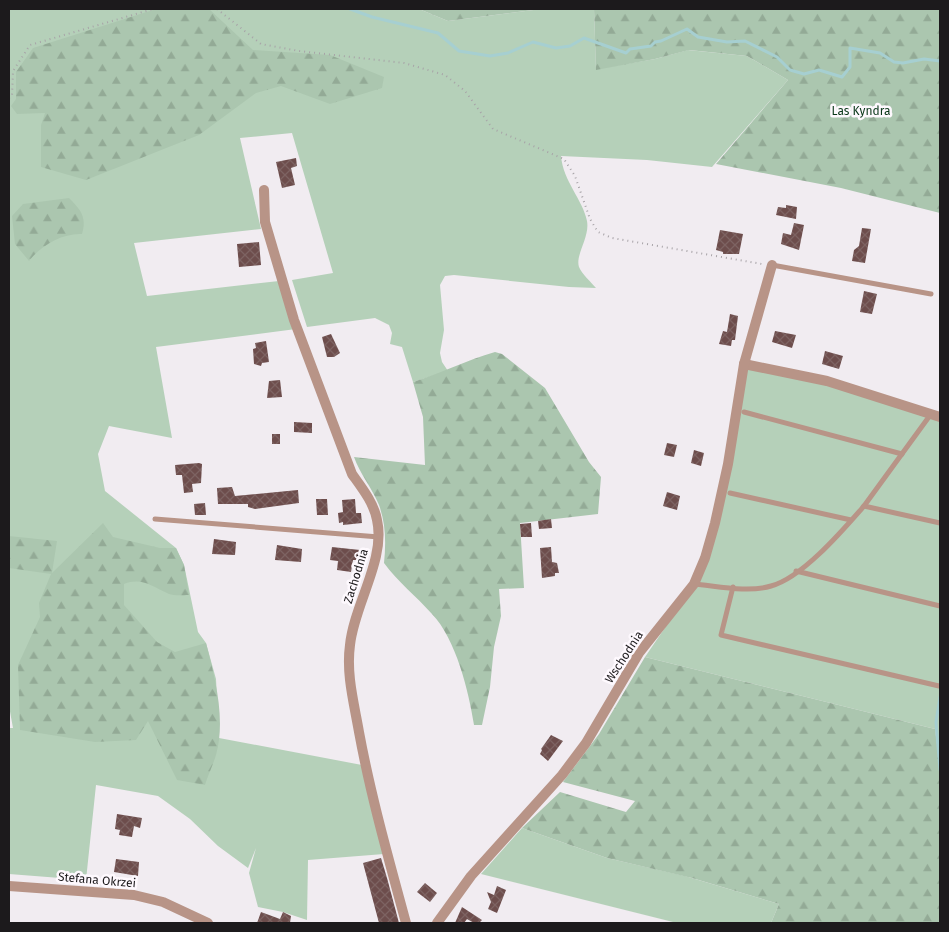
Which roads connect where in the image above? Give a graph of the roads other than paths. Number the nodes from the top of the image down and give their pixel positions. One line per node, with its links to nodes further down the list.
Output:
1 (264, 190): 13 (street, Zachodnia)
2 (772, 265): 3 (lane); 4 (street, Wschodnia)
3 (931, 294)
4 (744, 364): 6 (street); 15 (street, Wschodnia)
5 (744, 412): 7 (lane)
6 (936, 415): 7 (lane)
7 (902, 454): 9 (lane)
8 (730, 492): 11 (lane)
9 (864, 506): 11 (lane); 12 (lane)
10 (155, 519): 13 (lane)
11 (851, 520): 14 (lane)
12 (940, 523)
13 (379, 537): 21 (street, Zachodnia)
14 (796, 571): 16 (lane); 17 (lane)
15 (694, 584): 16 (lane); 22 (street, Wschodnia)
16 (733, 587): 18 (lane)
17 (940, 606)
18 (939, 686)
19 (9, 886): 20 (street, Stefana Okrzei)
20 (208, 923)
21 (406, 923)
22 (437, 923)

